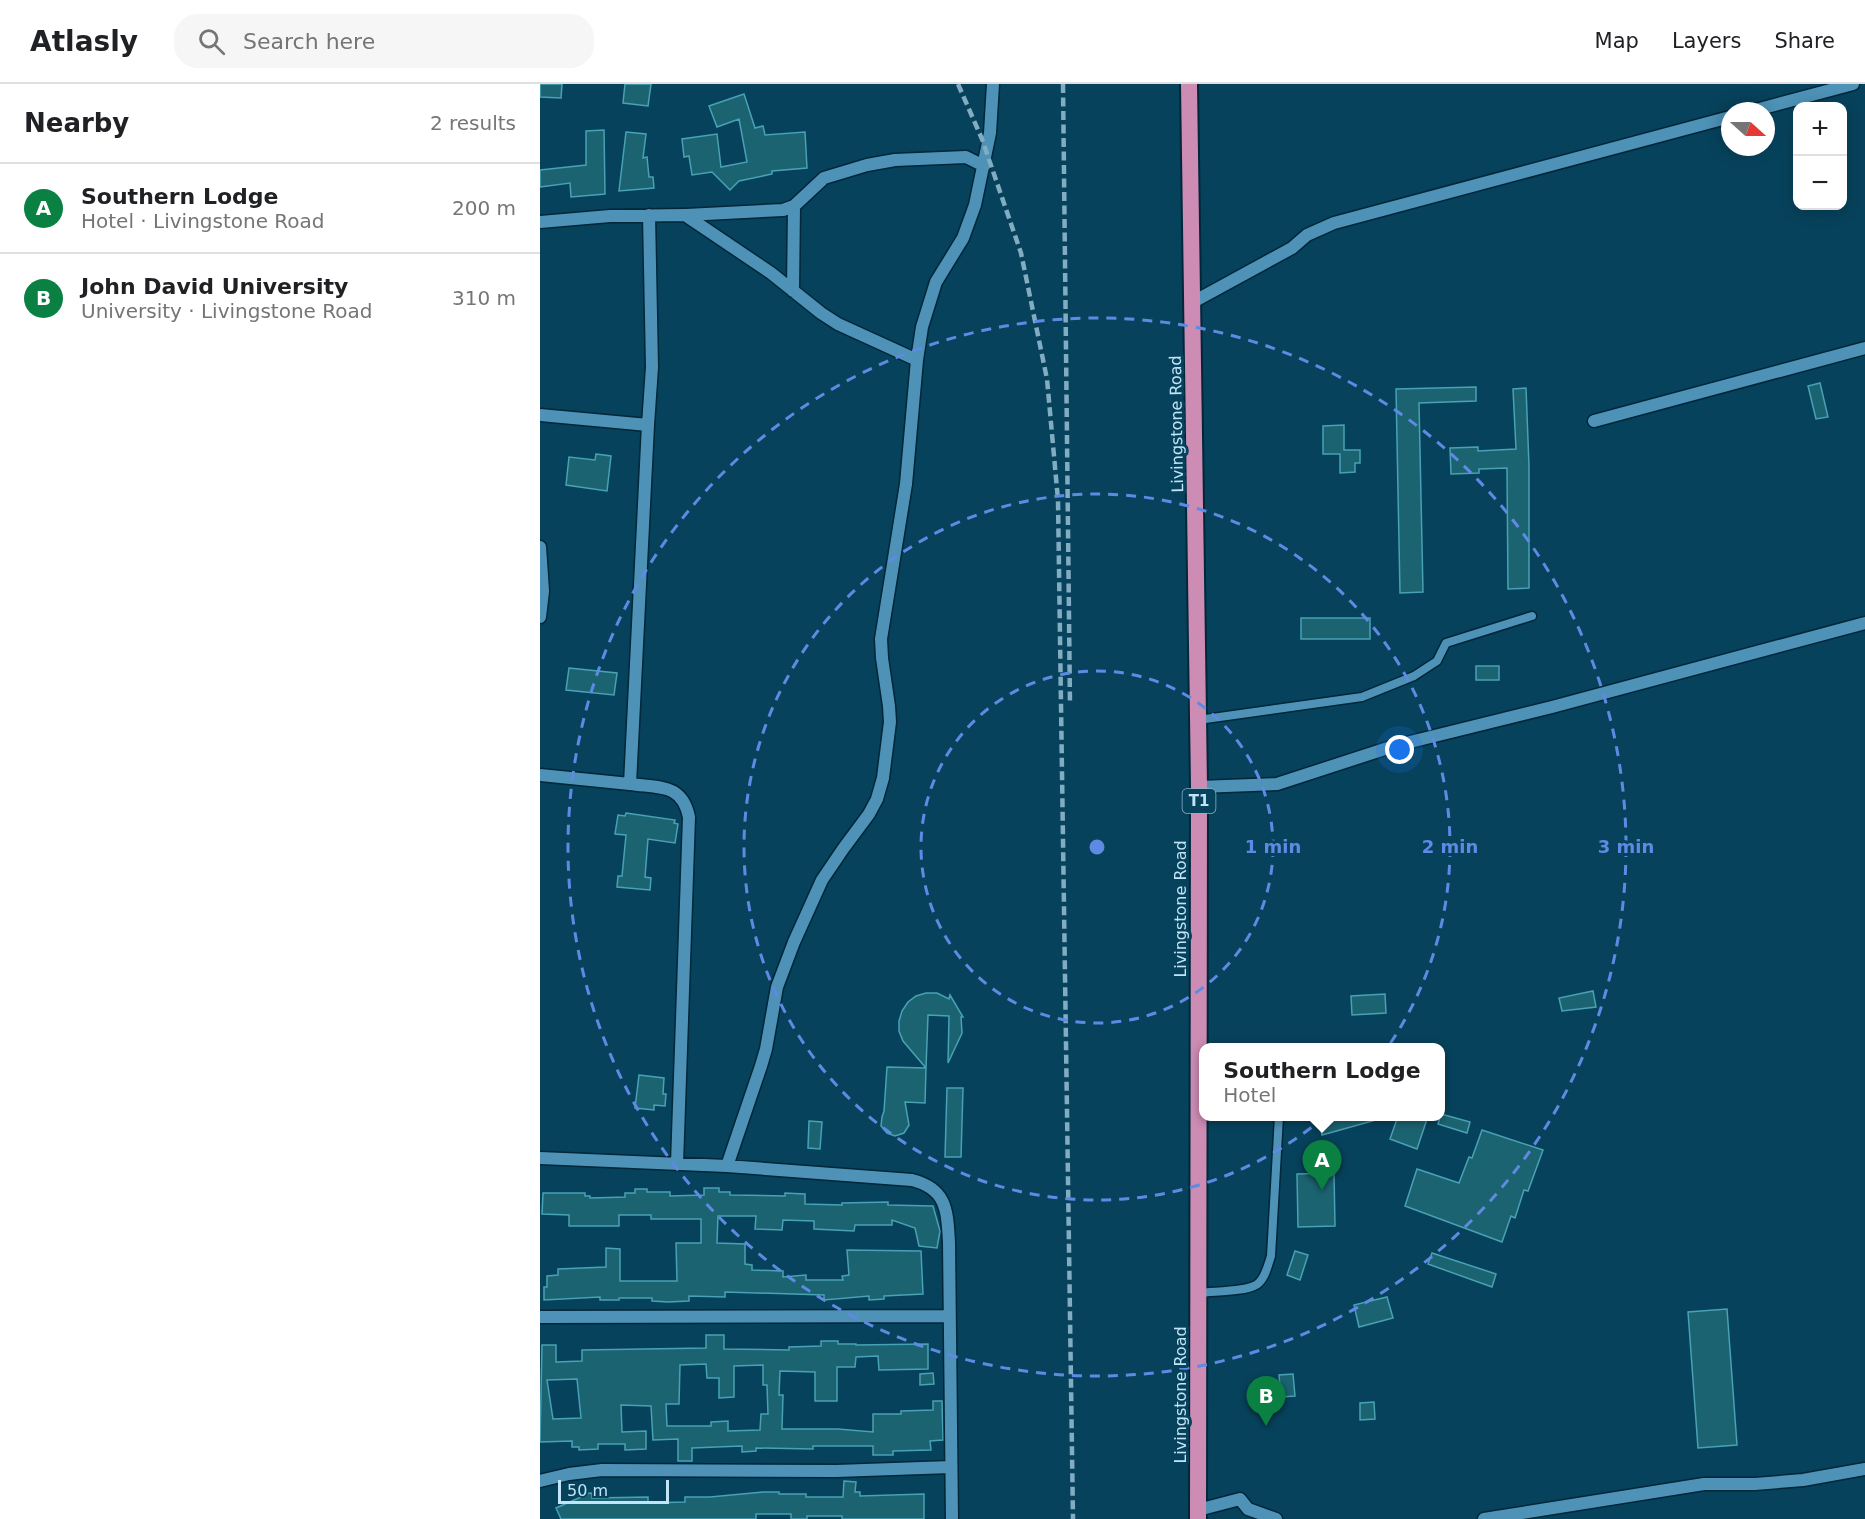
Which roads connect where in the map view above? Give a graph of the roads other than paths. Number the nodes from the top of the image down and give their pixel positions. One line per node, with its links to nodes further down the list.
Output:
1 (993, 84): 6 (street)
2 (1189, 84): 12 (highway, Livingstone Road / T1)
3 (1853, 84): 4 (street)
4 (1775, 105)
5 (1721, 119): 12 (street)
6 (984, 166): 7 (street); 14 (street)
7 (794, 206): 9 (street); 11 (street)
8 (649, 215): 9 (street); 10 (street); 17 (street)
9 (684, 215): 11 (street)
10 (540, 222)
11 (793, 291): 14 (street)
12 (1193, 302): 22 (highway, Livingstone Road / T1)
13 (1865, 348): 16 (street)
14 (917, 360): 31 (street)
15 (540, 415): 17 (street)
16 (1594, 421)
17 (648, 425): 24 (street)
18 (540, 547): 20 (street)
19 (1532, 616): 22 (lane)
20 (540, 617)
21 (1865, 623): 25 (street)
22 (1197, 720): 25 (highway, Livingstone Road / T1)
23 (540, 775): 24 (street)
24 (630, 784): 30 (street)
25 (1199, 787): 26 (highway, Livingstone Road / T1)
26 (1201, 1043)
27 (1201, 1121): 32 (highway, Livingstone Road / T1)
28 (1279, 1121): 32 (lane)
29 (540, 1158): 30 (street)
30 (677, 1164): 31 (street)
31 (727, 1166): 33 (street)
32 (1198, 1293): 38 (highway, Livingstone Road / T1)
33 (950, 1316): 34 (street); 35 (street)
34 (540, 1317)
35 (951, 1467): 37 (street); 39 (street)
36 (1865, 1469): 41 (street)
37 (540, 1481)
38 (1198, 1515): 40 (street)
39 (952, 1519)
40 (1276, 1519)
41 (1484, 1519)

